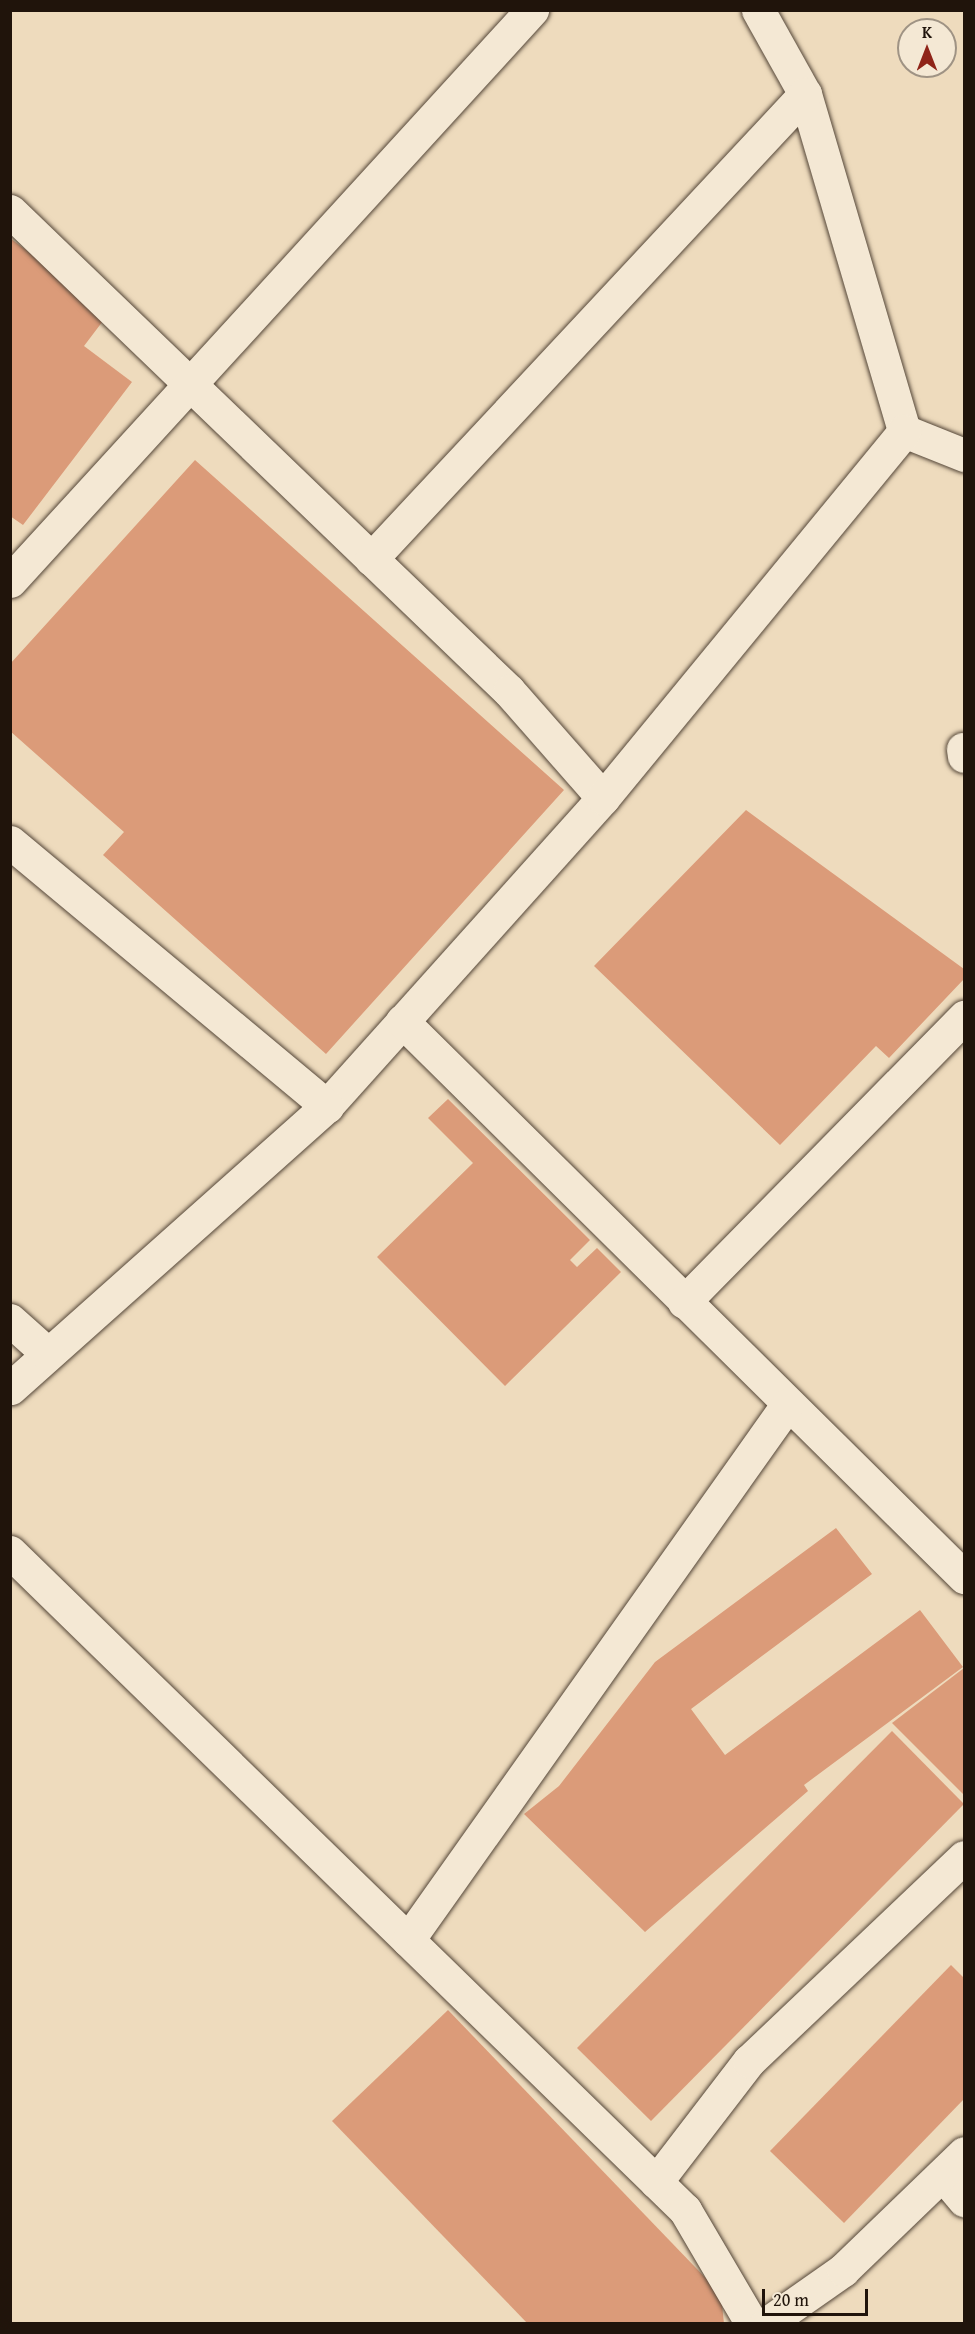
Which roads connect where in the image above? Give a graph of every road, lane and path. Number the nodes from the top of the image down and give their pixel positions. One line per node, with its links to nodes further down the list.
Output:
1 (532, 10): 5 (street)
2 (758, 10): 3 (street)
3 (805, 94): 6 (street); 8 (street)
4 (10, 211): 5 (street)
5 (192, 387): 8 (street); 9 (street)
6 (904, 431): 7 (street); 10 (street)
7 (964, 455)
8 (371, 559): 10 (street)
9 (11, 580)
10 (603, 798): 13 (street)
11 (10, 842): 14 (street)
12 (964, 1017): 15 (street)
13 (402, 1022): 14 (street); 15 (street)
14 (327, 1106): 17 (street)
15 (684, 1302): 19 (street)
16 (10, 1320): 17 (street)
17 (48, 1354): 18 (street)
18 (10, 1388)
19 (787, 1405): 21 (street); 23 (street)
20 (10, 1552): 23 (street)
21 (964, 1577)
22 (964, 1857): 25 (street)
23 (408, 1940): 25 (street)
24 (954, 2164): 26 (street); 28 (street)
25 (656, 2182): 27 (street)
26 (964, 2200)
27 (752, 2324)
28 (766, 2324)

